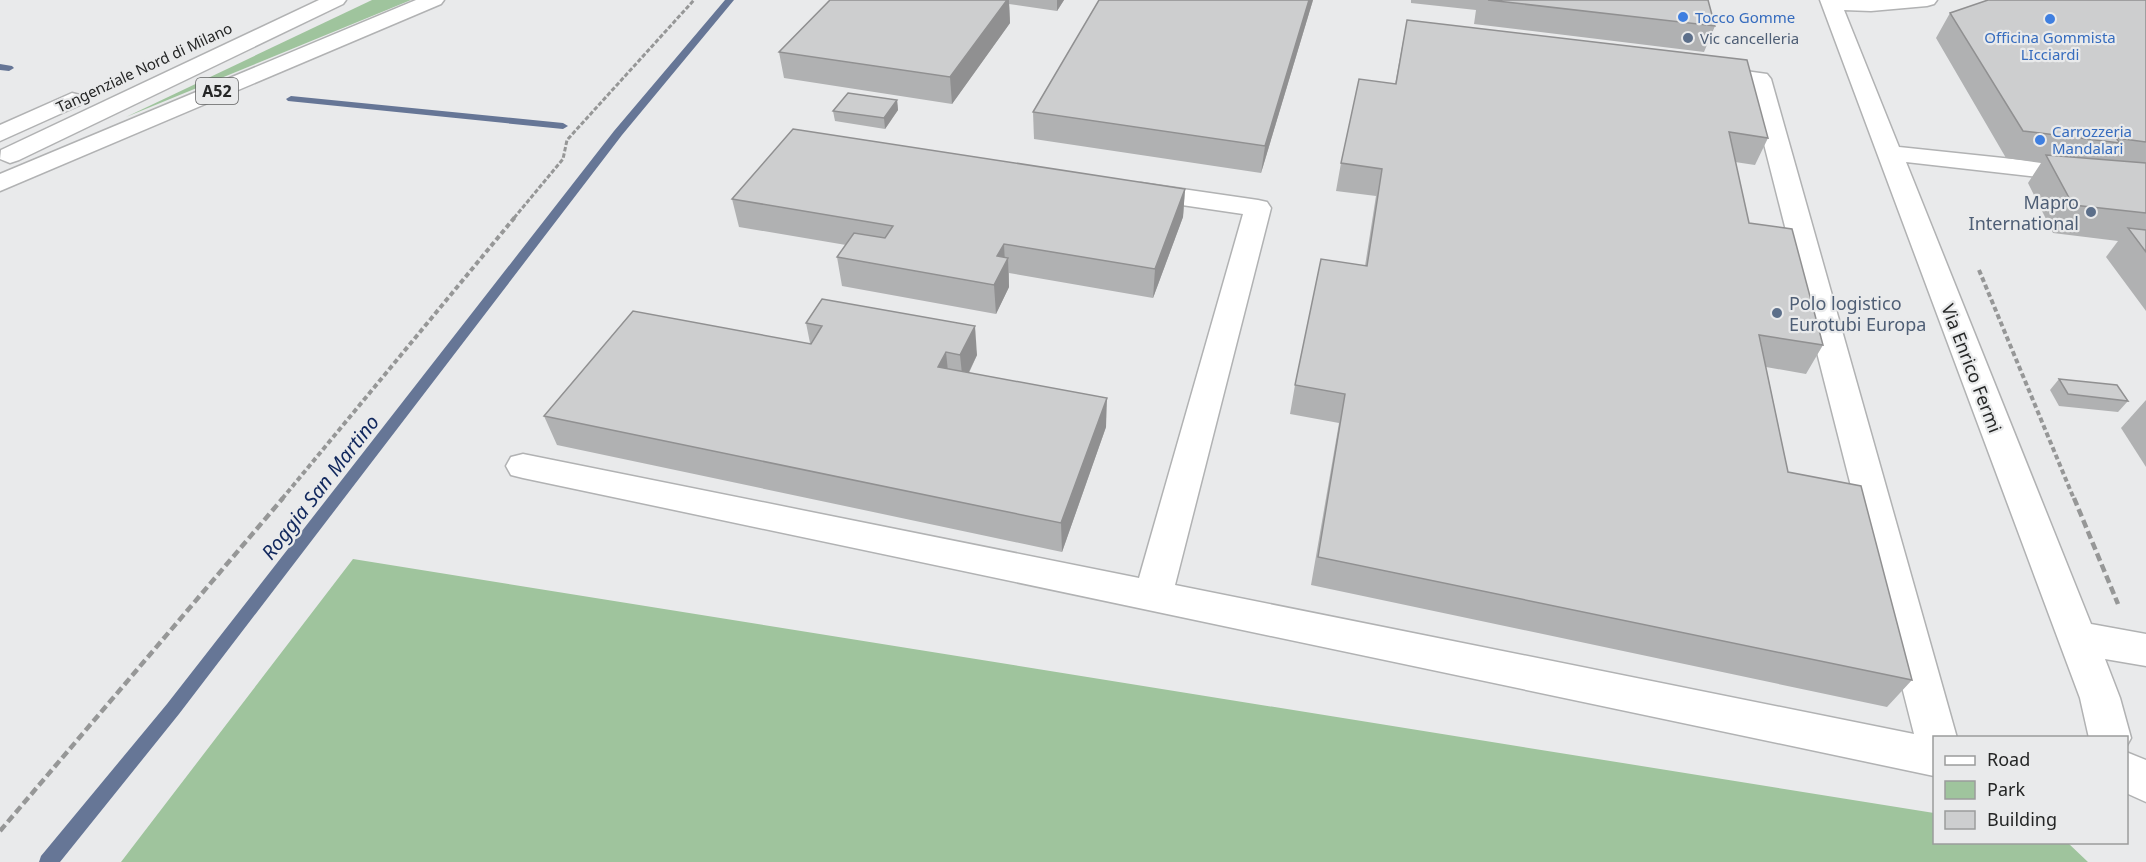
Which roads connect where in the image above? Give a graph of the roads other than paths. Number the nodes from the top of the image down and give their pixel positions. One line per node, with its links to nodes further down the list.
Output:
1 (289, 0): 6 (main road, Tangenziale Nord di Milano)
2 (336, 0): 11 (main road, Tangenziale Nord di Milano / A52)
3 (434, 0): 13 (main road, A52)
4 (1927, 0): 5 (main road)
5 (1831, 2): 10 (main road, Via Enrico Fermi)
6 (171, 55)
7 (1678, 69): 19 (main road)
8 (96, 89): 9 (main road, Tangenziale Nord di Milano)
9 (0, 134)
10 (1888, 153): 12 (main road); 17 (main road, Via Enrico Fermi)
11 (0, 160)
12 (2146, 181)
13 (0, 183)
14 (1117, 187): 16 (main road)
15 (523, 466): 16 (main road)
16 (1153, 596): 21 (main road)
17 (2077, 638): 18 (main road); 20 (main road, Via Enrico Fermi)
18 (2141, 649)
19 (1935, 736)
20 (2110, 736)
21 (1933, 757)
22 (2128, 772): 23 (main road)
23 (2146, 782)

